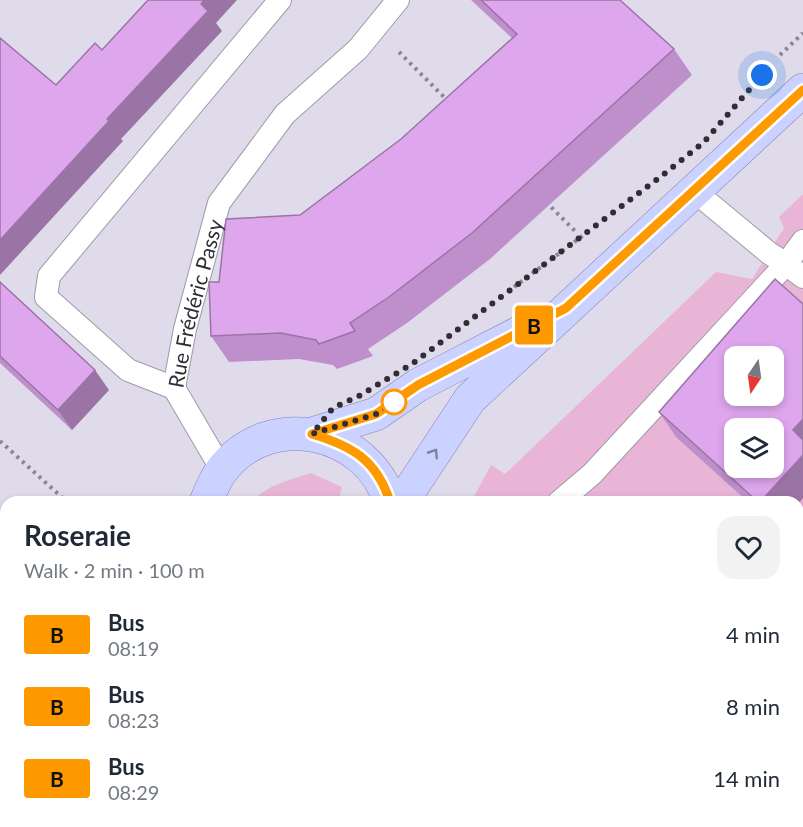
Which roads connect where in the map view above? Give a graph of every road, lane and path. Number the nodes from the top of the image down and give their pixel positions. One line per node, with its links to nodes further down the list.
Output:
1 (280, 0): 16 (lane, Rue Frédéric Passy)
2 (398, 0): 3 (lane, Rue Frédéric Passy)
3 (376, 28): 7 (path); 16 (lane, Rue Frédéric Passy)
4 (803, 33): 5 (path)
5 (777, 58)
6 (803, 90): 8 (main road)
7 (456, 110)
8 (693, 190): 13 (lane); 15 (main road)
9 (545, 200): 11 (path)
10 (594, 227): 14 (path)
11 (578, 233)
12 (803, 241): 13 (lane)
13 (794, 270): 24 (lane)
14 (510, 290)
15 (566, 308): 17 (main road); 23 (main road, one-way to 15)
16 (174, 388): 19 (lane)
17 (312, 434): 19 (main road); 22 (main road)
18 (0, 441): 20 (path)
19 (222, 470): 21 (main road)
20 (60, 496)
21 (209, 496)
22 (388, 496)
23 (406, 496)
24 (566, 496)

